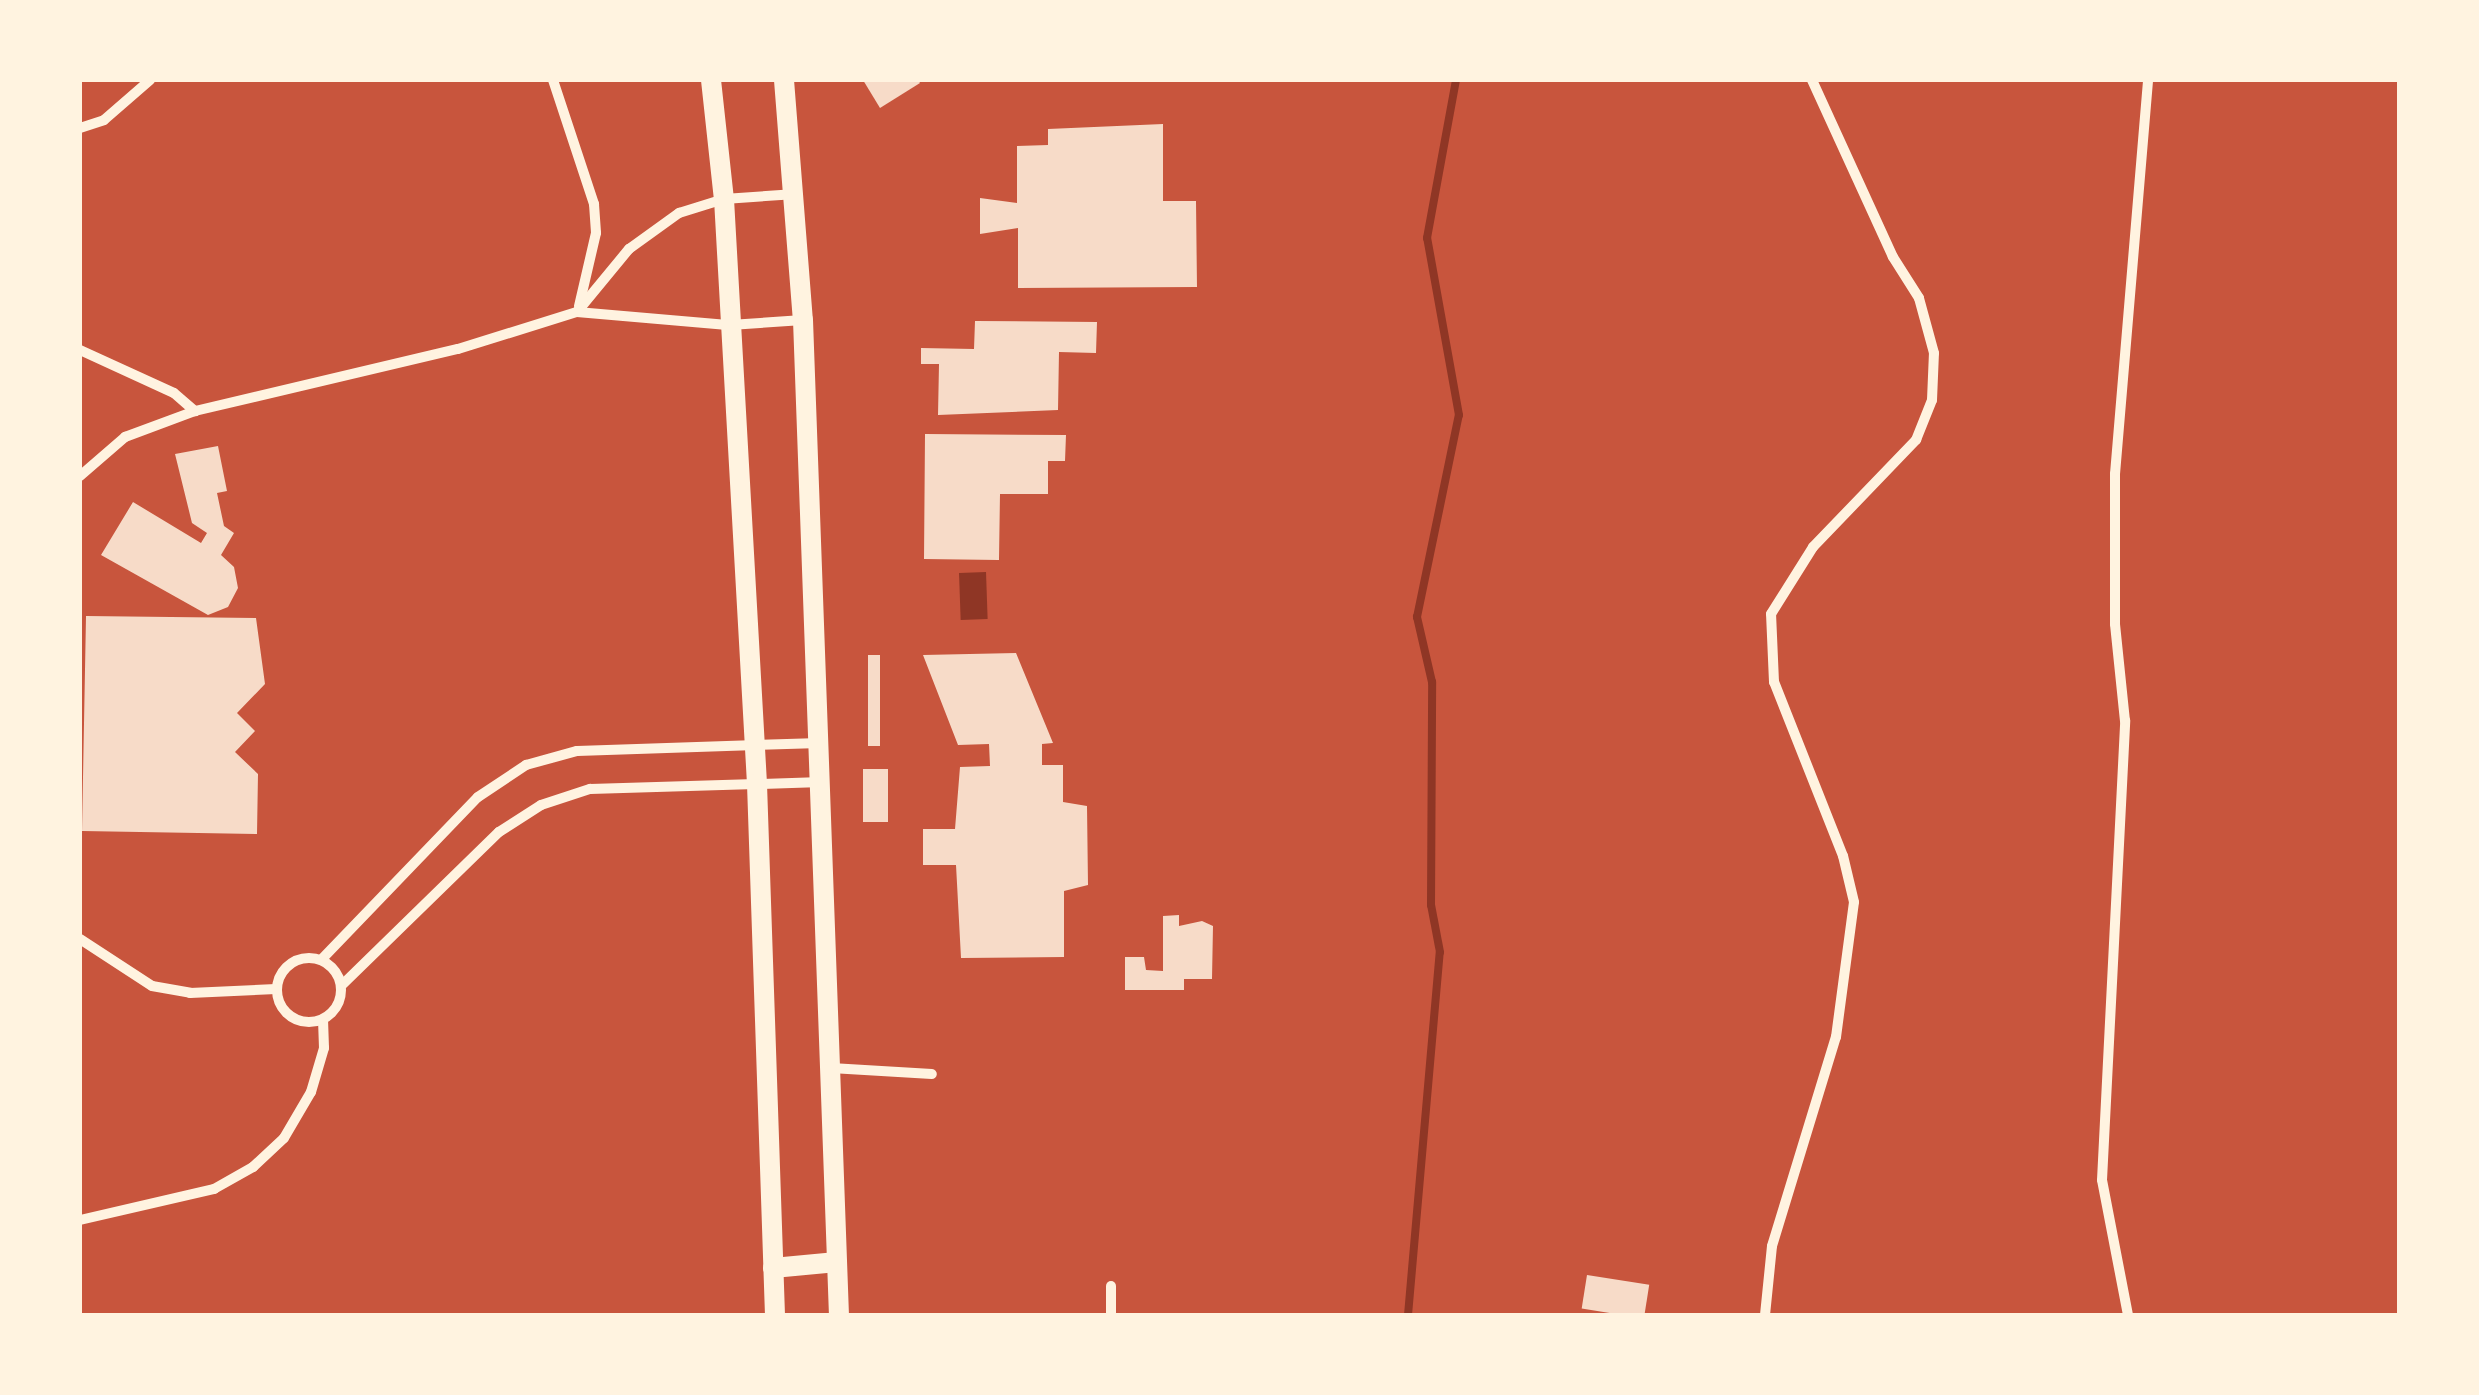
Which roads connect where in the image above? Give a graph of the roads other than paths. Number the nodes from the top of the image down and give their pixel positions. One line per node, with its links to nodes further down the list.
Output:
1 (150, 80): 7 (street)
2 (554, 80): 10 (street)
3 (711, 80): 9 (main road)
4 (784, 80): 8 (main road)
5 (1812, 80): 34 (street)
6 (2148, 80): 35 (street)
7 (80, 128)
8 (797, 194): 9 (street); 11 (main road)
9 (724, 199): 10 (street); 12 (main road)
10 (577, 312): 12 (street); 14 (street)
11 (803, 320): 12 (street); 16 (main road)
12 (730, 325): 17 (main road)
13 (80, 350): 14 (street)
14 (195, 411): 15 (street)
15 (80, 476)
16 (821, 743): 17 (street); 18 (main road)
17 (754, 745): 19 (main road); 21 (street)
18 (822, 782): 19 (street); 25 (main road)
19 (757, 784): 22 (street); 29 (main road)
20 (80, 939): 23 (street)
21 (322, 960): 22 (street); 23 (street)
22 (342, 985): 24 (street)
23 (276, 988): 24 (street)
24 (322, 1020): 27 (street)
25 (832, 1068): 26 (street); 28 (main road)
26 (932, 1074)
27 (80, 1220)
28 (836, 1262): 29 (main road); 32 (main road)
29 (773, 1268): 31 (main road)
30 (1112, 1286): 33 (street)
31 (775, 1315)
32 (839, 1315)
33 (1111, 1315)
34 (1765, 1315)
35 (2128, 1315)

